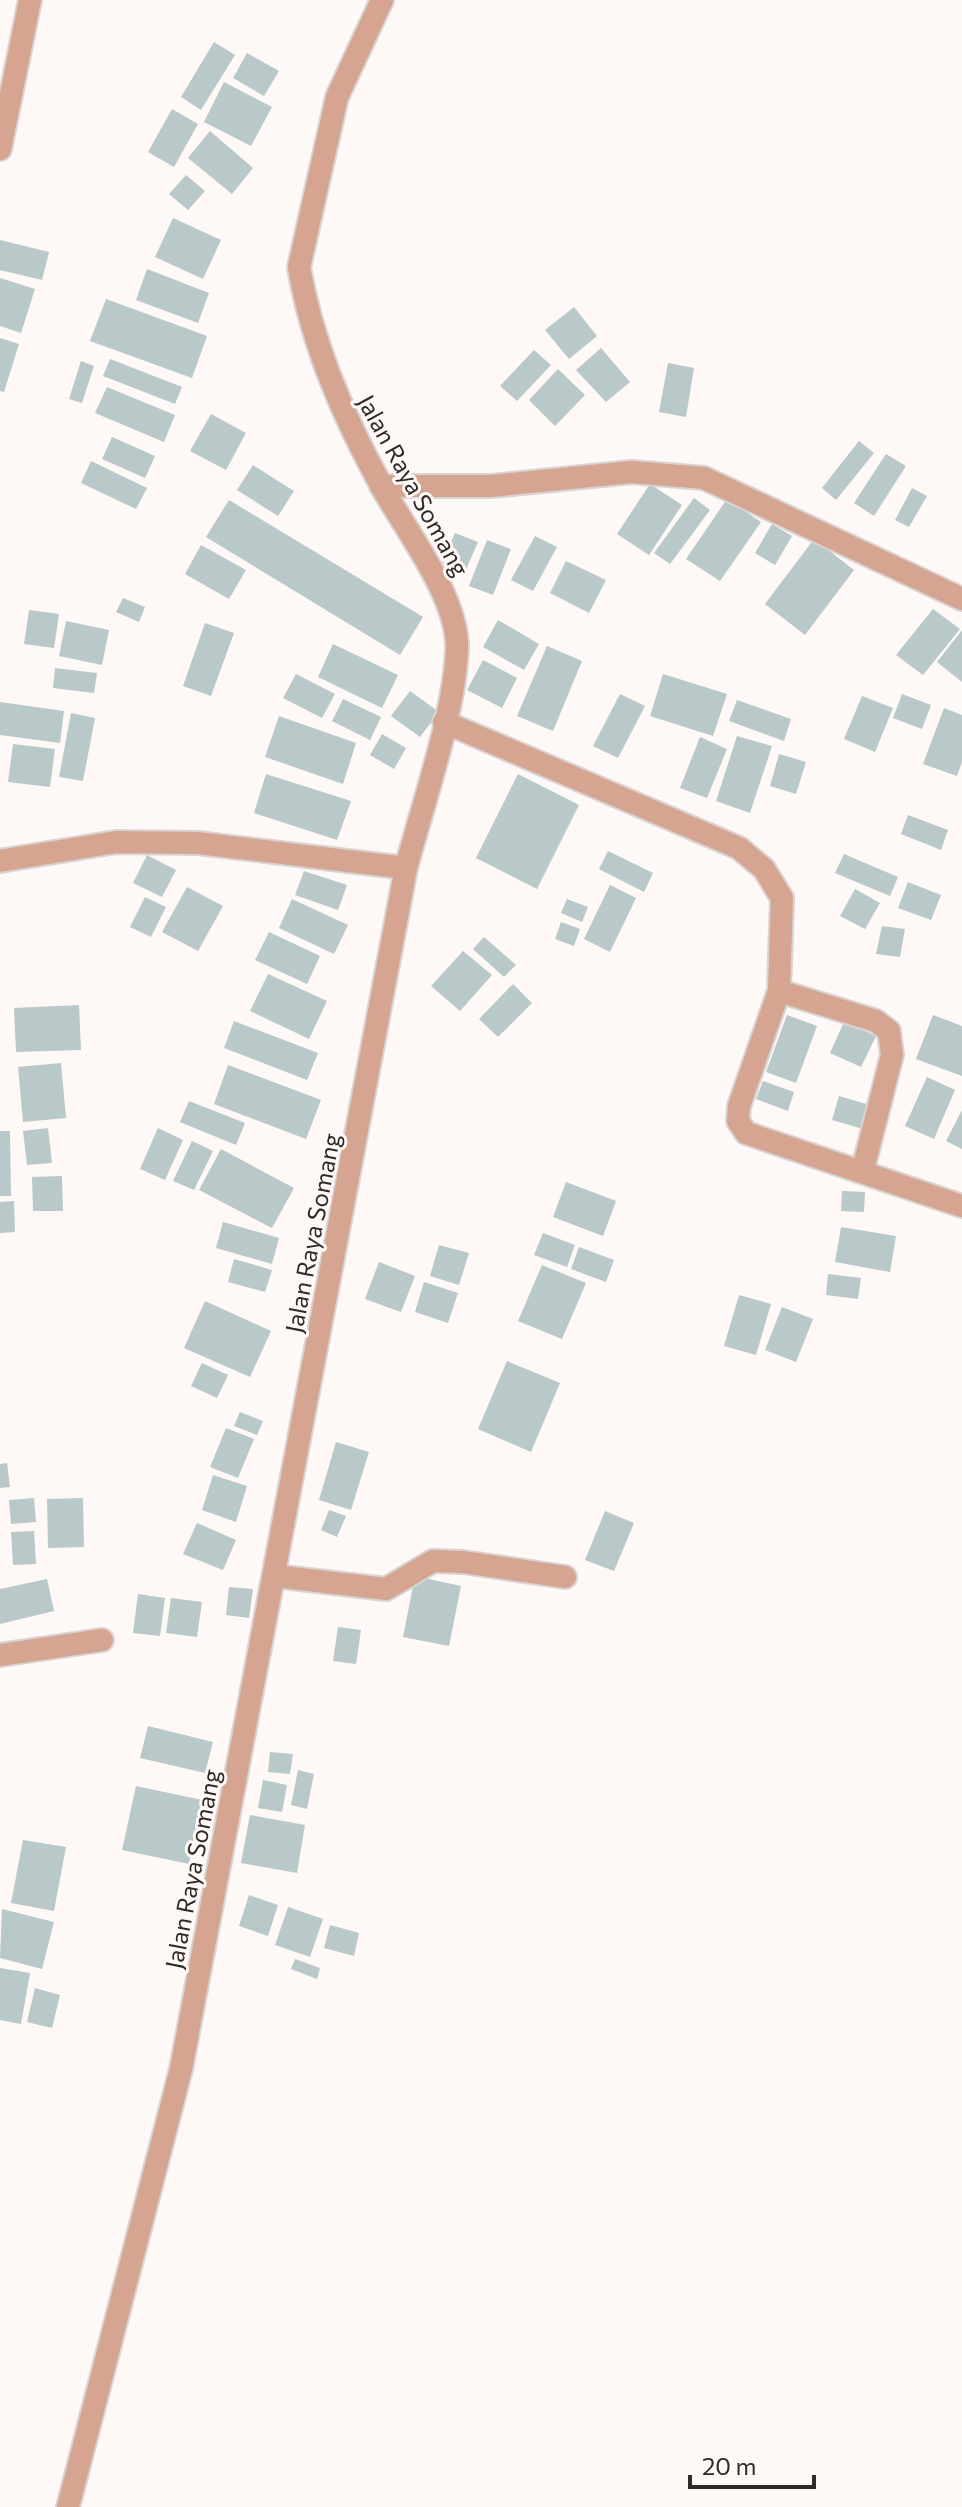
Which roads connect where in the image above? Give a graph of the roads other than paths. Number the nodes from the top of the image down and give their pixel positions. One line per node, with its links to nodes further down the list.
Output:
1 (30, 0): 3 (street)
2 (382, 0): 4 (street, Jalan Raya Somang)
3 (0, 149)
4 (381, 486): 5 (street); 6 (street, Jalan Raya Somang)
5 (962, 599)
6 (444, 722): 8 (street, Jalan Raya Somang); 9 (street)
7 (0, 861): 8 (street)
8 (406, 868): 12 (street, Jalan Raya Somang)
9 (779, 991): 10 (street); 10 (street)
10 (863, 1169): 11 (street)
11 (962, 1206)
12 (274, 1576): 13 (street); 16 (street, Jalan Raya Somang)
13 (565, 1577)
14 (102, 1640): 15 (street)
15 (0, 1655)
16 (68, 2507)

